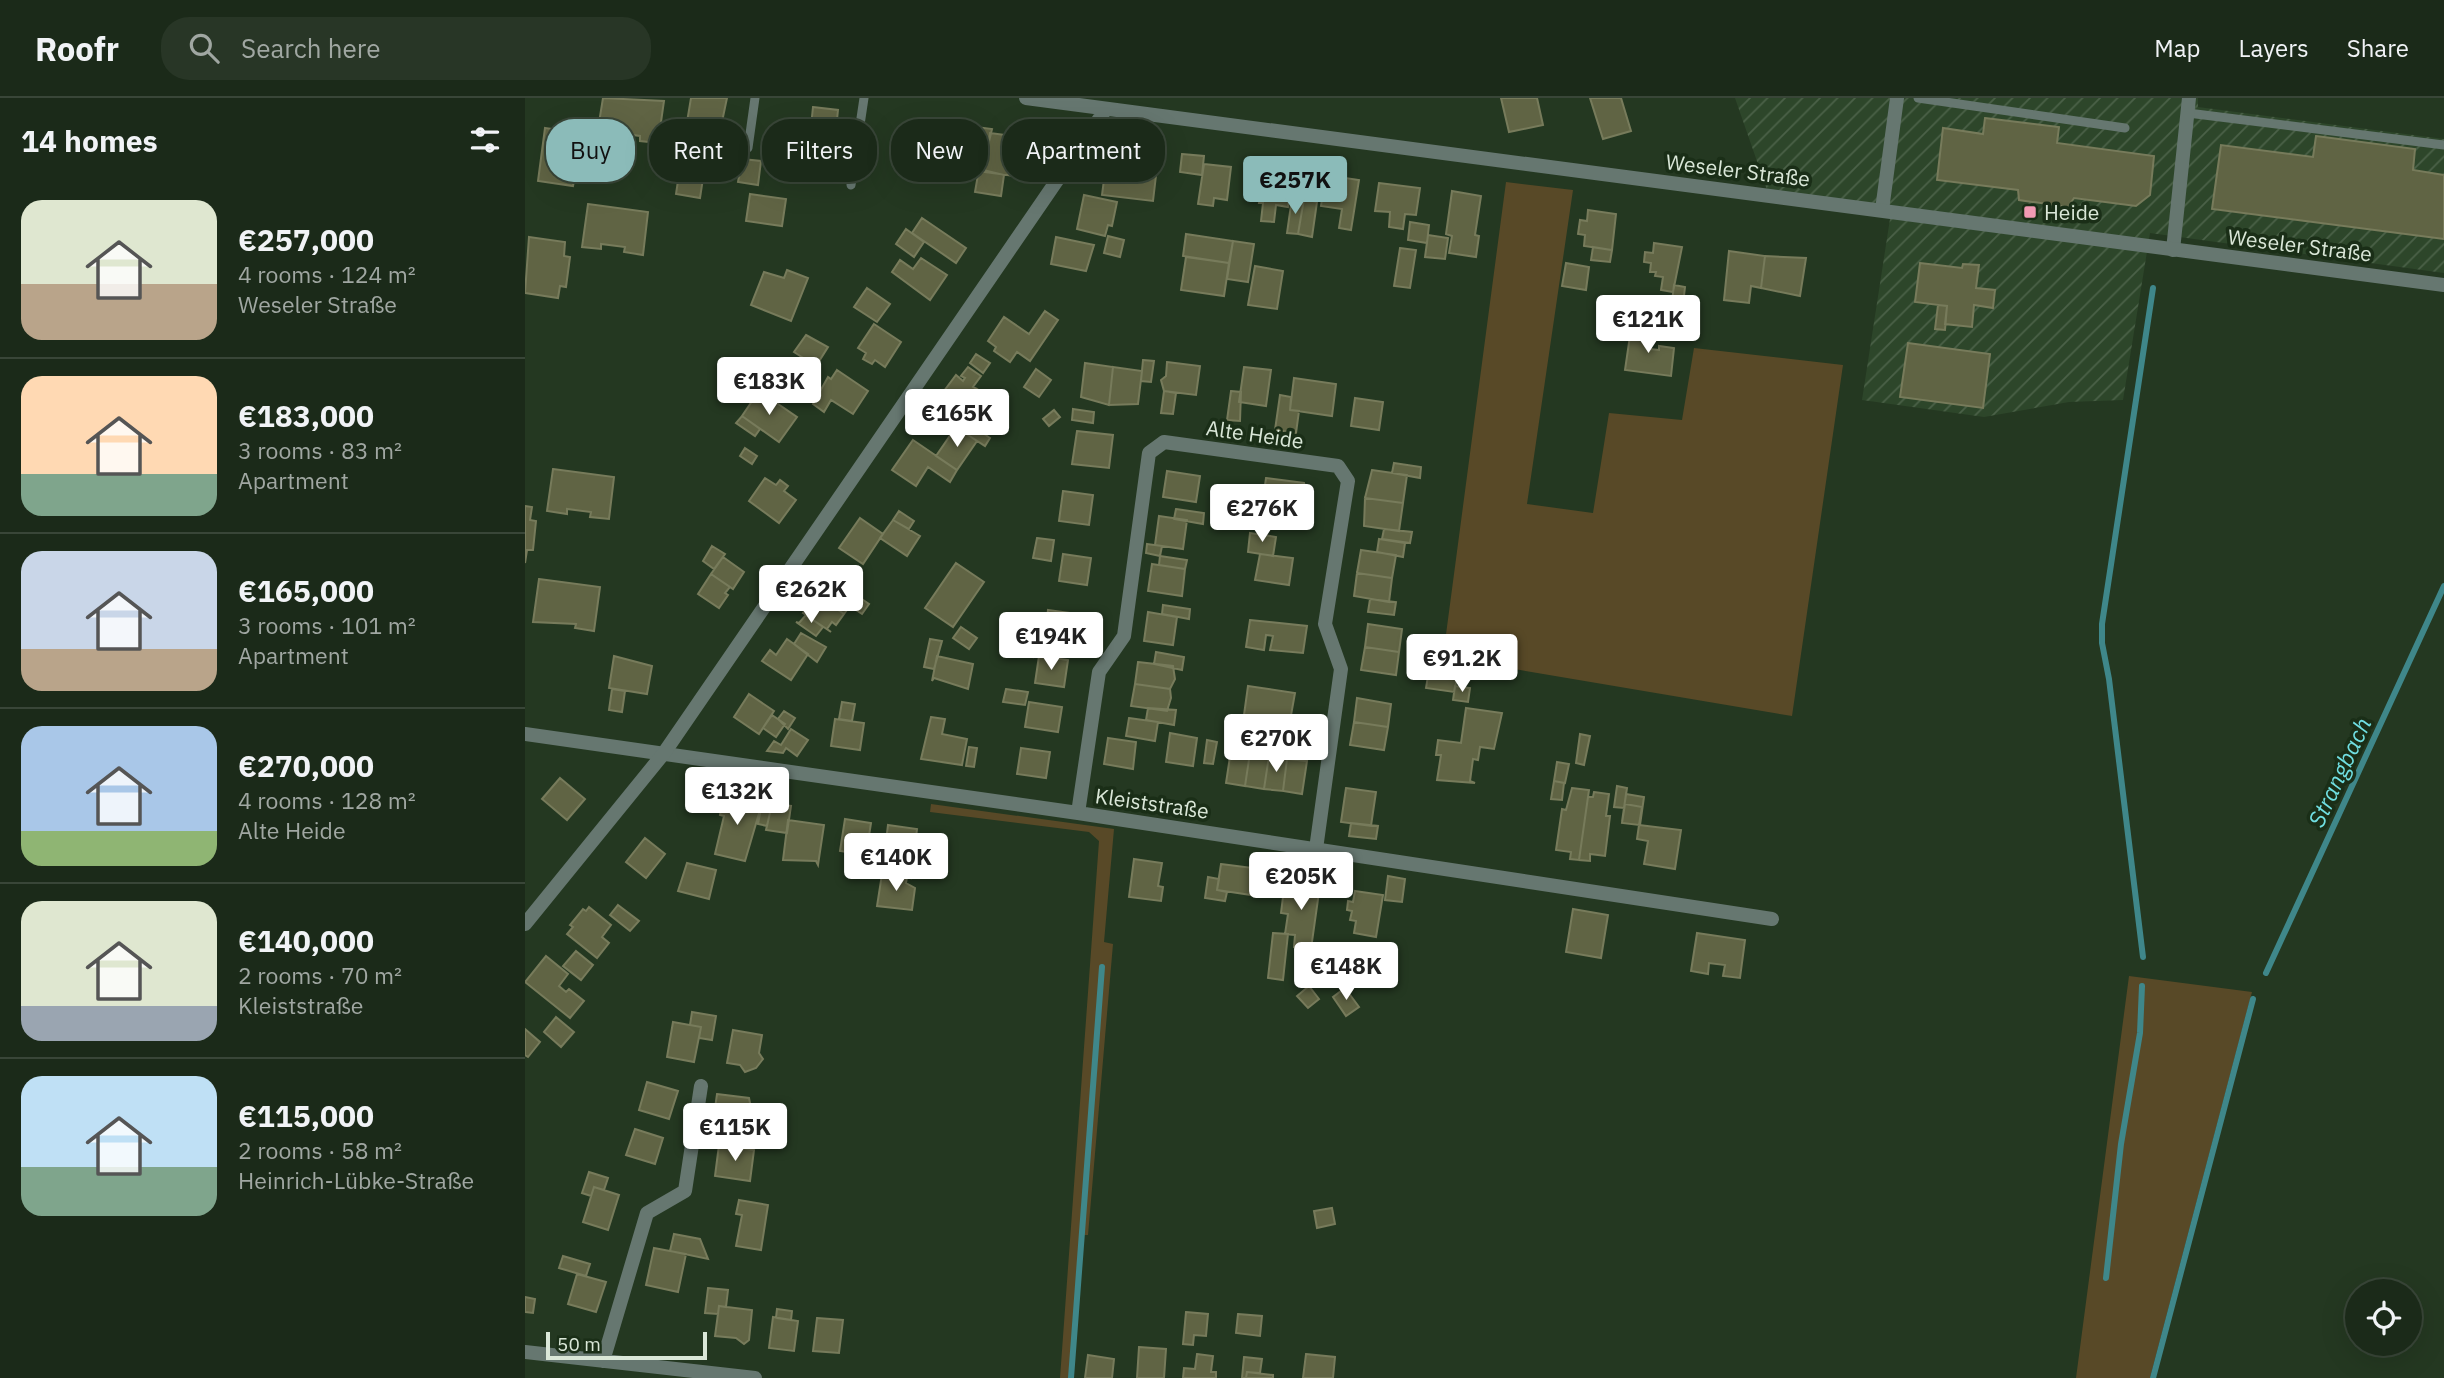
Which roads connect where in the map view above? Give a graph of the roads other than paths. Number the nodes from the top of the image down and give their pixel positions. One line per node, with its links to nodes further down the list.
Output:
1 (755, 98): 10 (lane)
2 (864, 98): 11 (lane)
3 (1027, 98): 6 (street, Weseler Straße)
4 (1898, 98): 12 (street)
5 (1918, 98): 8 (lane)
6 (1108, 103): 12 (street, Weseler Straße); 16 (street)
7 (2188, 106): 9 (lane); 13 (street)
8 (2125, 128)
9 (2444, 145)
10 (748, 148)
11 (851, 185)
12 (1882, 210): 13 (street, Weseler Straße)
13 (2173, 250): 14 (street, Weseler Straße)
14 (2444, 285)
15 (525, 734): 16 (street, Kleiststraße)
16 (664, 753): 17 (street, Kleiststraße); 20 (street)
17 (1078, 813): 18 (street, Kleiststraße); 18 (street, Alte Heide)
18 (1316, 849): 19 (street, Kleiststraße)
19 (1772, 919)
20 (525, 924)
21 (701, 1086): 23 (street)
22 (525, 1352): 23 (street)
23 (603, 1361): 24 (street)
24 (704, 1375): 25 (street)
25 (755, 1378)

